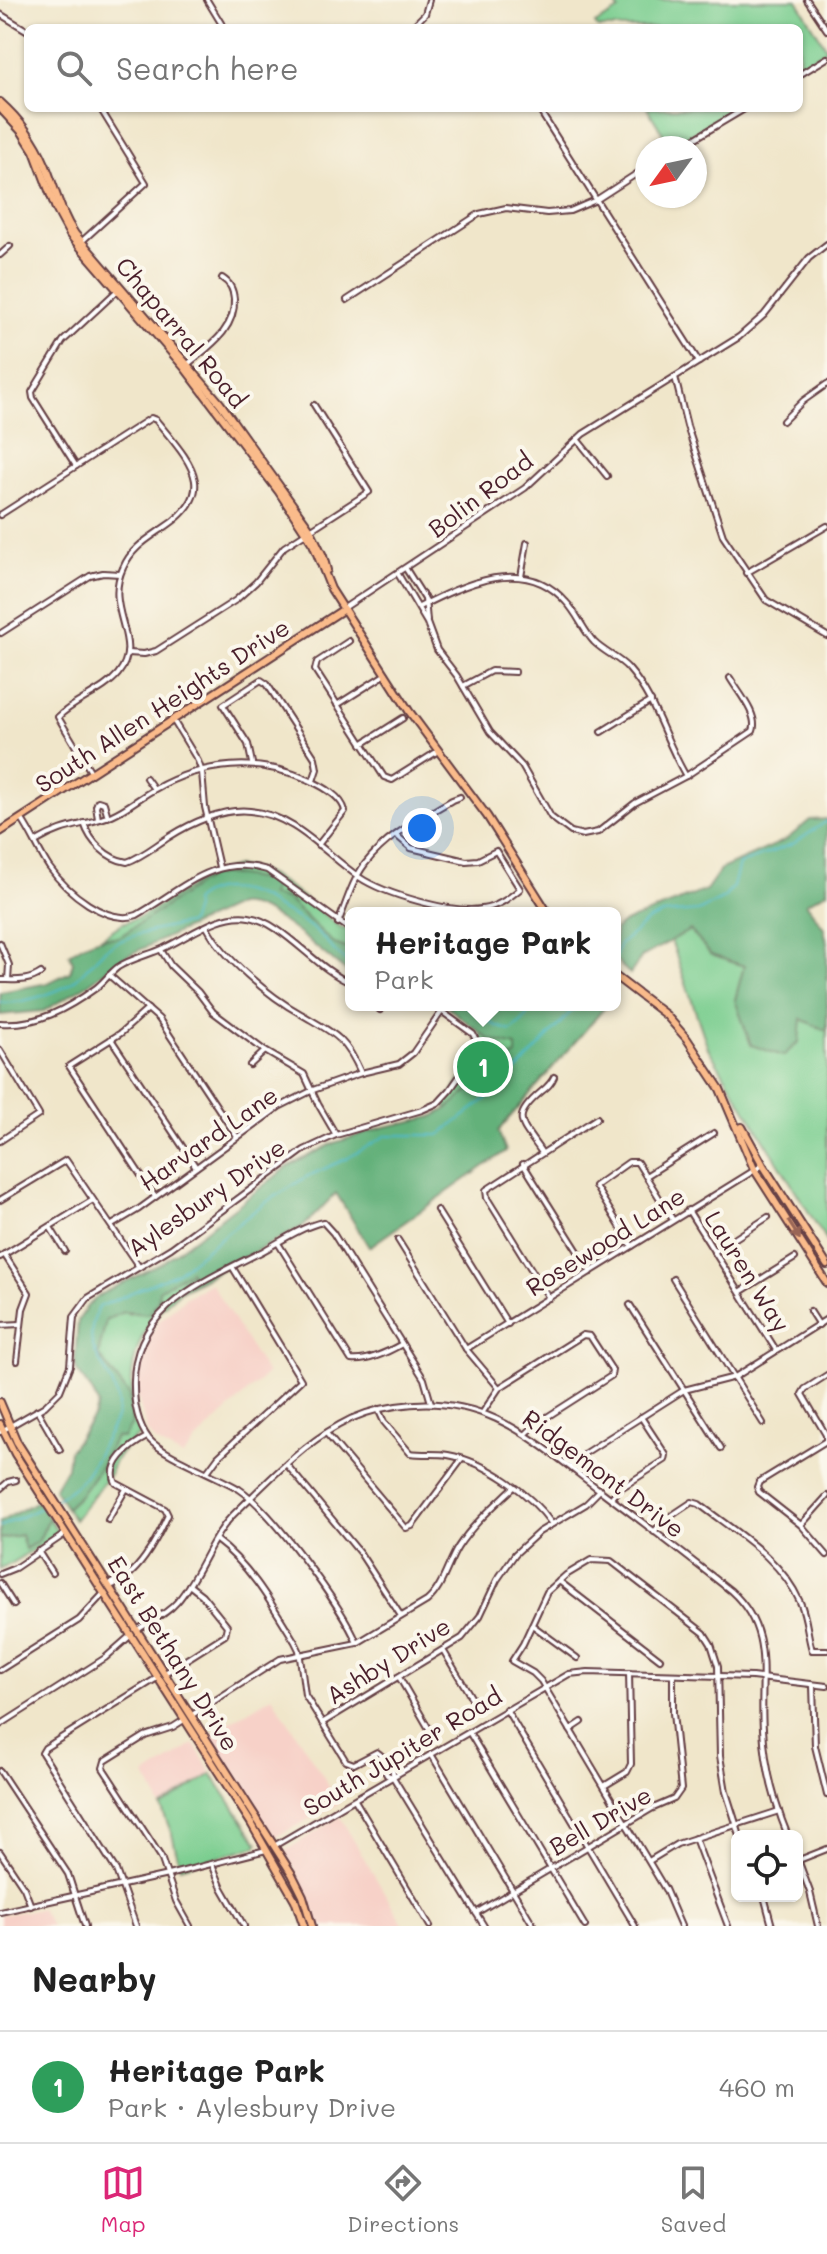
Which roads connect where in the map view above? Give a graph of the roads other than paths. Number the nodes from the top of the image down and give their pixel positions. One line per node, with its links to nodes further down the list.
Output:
1 (207, 0): 5 (street)
2 (429, 0): 6 (street)
3 (807, 0): 8 (street)
4 (0, 14): 7 (street)
5 (222, 24)
6 (415, 24)
7 (24, 29)
8 (827, 30)
9 (827, 58): 10 (street)
10 (803, 73)
11 (0, 105): 18 (main road, Chaparral Road)
12 (102, 112): 18 (street)
13 (541, 112): 17 (street)
14 (739, 112): 15 (street)
15 (699, 136)
16 (635, 175): 17 (street)
17 (596, 200): 24 (street); 25 (street)
18 (79, 244): 23 (main road, Chaparral Road)
19 (827, 244): 25 (street, Bolin Road)
20 (10, 246): 21 (street)
21 (0, 255)
22 (222, 278): 26 (street)
23 (120, 289): 26 (main road, Chaparral Road); 32 (street)
24 (347, 300)
25 (699, 362): 27 (street, Bolin Road)
26 (186, 365): 36 (main road, Chaparral Road)
27 (675, 377): 31 (street, Bolin Road); 39 (street)
28 (827, 384): 30 (street)
29 (314, 405): 36 (street)
30 (783, 421)
31 (577, 439): 33 (street); 38 (street, Bolin Road)
32 (76, 466): 34 (street); 40 (street)
33 (607, 476)
34 (0, 515)
35 (827, 526): 39 (street)
36 (308, 531): 47 (main road, Chaparral Road); 52 (street)
37 (527, 543): 42 (street)
38 (406, 569): 41 (street, Bolin Road); 43 (street)
39 (746, 573): 50 (street)
40 (120, 574): 49 (street); 52 (street)
41 (398, 574): 44 (street); 47 (street, Bolin Road)
42 (521, 577): 45 (street); 57 (street)
43 (413, 580): 44 (street); 45 (street)
44 (405, 585): 46 (street)
45 (425, 604): 46 (street); 48 (street)
46 (419, 607): 48 (street)
47 (344, 609): 54 (main road, Chaparral Road); 60 (main road, South Allen Heights Drive)
48 (427, 623): 56 (street)
49 (1, 633)
50 (827, 636)
51 (349, 641): 58 (street)
52 (128, 653): 65 (street)
53 (515, 672): 56 (street)
54 (386, 674): 58 (street); 63 (main road, Chaparral Road)
55 (730, 678): 67 (street)
56 (463, 686): 67 (street)
57 (651, 701): 61 (street); 67 (street)
58 (337, 705): 62 (street)
59 (403, 718): 62 (street)
60 (173, 720): 65 (main road, South Allen Heights Drive); 66 (street)
61 (601, 732)
62 (362, 744): 63 (street)
63 (438, 751): 85 (main road, Chaparral Road)
64 (252, 763): 66 (street); 69 (street); 69 (street)
65 (91, 772): 73 (main road, South Allen Heights Drive)
66 (202, 772): 70 (street); 75 (street)
67 (686, 776)
68 (146, 778): 70 (street)
69 (313, 781): 80 (street)
70 (154, 789): 72 (street)
71 (460, 797): 78 (street)
72 (108, 817): 74 (street); 74 (street)
73 (21, 818): 77 (main road, South Allen Heights Drive); 79 (street)
74 (98, 819): 76 (street)
75 (208, 820): 76 (street); 80 (street); 81 (street)
76 (84, 823): 79 (street)
77 (0, 832)
78 (396, 835): 82 (street); 84 (street)
79 (37, 841): 81 (street)
80 (318, 845): 82 (street)
81 (219, 867): 86 (street)
82 (357, 876): 83 (street); 86 (street)
83 (443, 907)
84 (488, 907)
85 (544, 907)
86 (338, 923): 88 (street)
87 (207, 927): 90 (street); 95 (street); 104 (street)
88 (345, 927)
89 (0, 943): 94 (street)
90 (160, 950): 92 (street); 102 (street)
91 (41, 973): 94 (street)
92 (109, 975): 97 (street); 99 (street)
93 (0, 980): 94 (street)
94 (8, 980)
95 (345, 980)
96 (621, 981): 106 (main road)
97 (148, 1009): 100 (street); 111 (street)
98 (442, 1011): 104 (street, Harvard Lane); 110 (street, Aylesbury Drive)
99 (0, 1023)
100 (111, 1039): 116 (street); 119 (street)
101 (0, 1050): 112 (street)
102 (265, 1051): 103 (street); 107 (street)
103 (250, 1065)
104 (361, 1073): 107 (street, Harvard Lane)
105 (554, 1077): 113 (street)
106 (720, 1089): 115 (main road); 117 (main road)
107 (313, 1090): 110 (street); 111 (street, Harvard Lane)
108 (597, 1118): 113 (street)
109 (714, 1133): 118 (street)
110 (336, 1135): 136 (street, Aylesbury Drive)
111 (237, 1137): 116 (street, Harvard Lane)
112 (0, 1141)
113 (542, 1153): 114 (street)
114 (523, 1164): 138 (street); 142 (street)
115 (763, 1165): 117 (street, Rosewood Lane); 135 (main road)
116 (196, 1167): 119 (street, Harvard Lane)
117 (754, 1169): 123 (street, Rosewood Lane); 140 (main road, one-way to 140)
118 (646, 1176): 125 (street); 130 (street)
119 (155, 1197): 126 (street, Harvard Lane)
120 (0, 1200): 121 (street)
121 (93, 1200): 126 (street); 127 (street)
122 (437, 1210): 147 (street)
123 (688, 1210): 125 (street, Rosewood Lane); 132 (street, Lauren Way)
124 (768, 1217): 132 (street)
125 (673, 1220): 130 (street, Rosewood Lane)
126 (112, 1225): 136 (street)
127 (50, 1227): 131 (street); 133 (street)
128 (398, 1240): 151 (street)
129 (278, 1243): 137 (street); 150 (street); 150 (street)
130 (632, 1246): 138 (street, Rosewood Lane)
131 (65, 1251)
132 (714, 1252): 141 (street, Lauren Way)
133 (2, 1255): 146 (street)
134 (795, 1258): 141 (street)
135 (827, 1265)
136 (139, 1267): 161 (street, Aylesbury Drive)
137 (232, 1267): 168 (street); 174 (street)
138 (591, 1272): 142 (street, Rosewood Lane)
139 (673, 1279): 155 (street)
140 (827, 1283)
141 (740, 1292): 152 (street, Lauren Way)
142 (549, 1298): 147 (street, Rosewood Lane)
143 (630, 1305): 157 (street)
144 (810, 1311): 149 (street)
145 (827, 1319): 149 (street)
146 (21, 1324): 148 (street); 153 (street)
147 (508, 1324): 151 (street, Rosewood Lane)
148 (0, 1325)
149 (819, 1325): 152 (street)
150 (402, 1344): 159 (street)
151 (466, 1349): 156 (street)
152 (777, 1351): 155 (street)
153 (17, 1361)
154 (827, 1375): 185 (street)
155 (735, 1377): 157 (street); 164 (street)
156 (499, 1388): 162 (street); 167 (street)
157 (684, 1390): 163 (street); 169 (street)
158 (0, 1402): 165 (main road, East Bethany Drive)
159 (431, 1403): 160 (street, Ridgemont Drive); 162 (street, Ridgemont Drive)
160 (378, 1409): 166 (street, Ridgemont Drive); 171 (street)
161 (37, 1410): 165 (street, Aylesbury Drive); 170 (street)
162 (483, 1412): 167 (street, Ridgemont Drive)
163 (641, 1417): 173 (street); 181 (street)
164 (763, 1423)
165 (3, 1428): 187 (main road, East Bethany Drive); 196 (main road, East Bethany Drive)
166 (326, 1433): 171 (street); 172 (street, Ridgemont Drive)
167 (526, 1434): 173 (street, Ridgemont Drive)
168 (147, 1436): 174 (street); 178 (street)
169 (721, 1448)
170 (60, 1450)
171 (462, 1459): 176 (street)
172 (287, 1465): 182 (street, Ridgemont Drive); 199 (street)
173 (571, 1467): 179 (street, Ridgemont Drive)
174 (207, 1472): 182 (street)
175 (16, 1480): 177 (street)
176 (513, 1488): 184 (street); 199 (street)
177 (0, 1489)
178 (126, 1489): 183 (street); 196 (street)
179 (600, 1490): 181 (street, Ridgemont Drive); 184 (street, Ashby Drive)
180 (827, 1496): 185 (street)
181 (611, 1498): 186 (street, Ridgemont Drive)
182 (250, 1499): 188 (street, Ridgemont Drive); 203 (street)
183 (108, 1520)
184 (552, 1524): 204 (street, Ashby Drive)
185 (801, 1525): 190 (street)
186 (654, 1532): 205 (street); 216 (street, Ridgemont Drive)
187 (65, 1534): 189 (street); 197 (main road, East Bethany Drive)
188 (216, 1540): 195 (street, Ridgemont Drive); 206 (street)
189 (38, 1551): 191 (street); 192 (street)
190 (827, 1555)
191 (52, 1573)
192 (0, 1574)
193 (559, 1581): 200 (street); 208 (street); 214 (street)
194 (0, 1583): 198 (street)
195 (189, 1585): 201 (street, Ridgemont Drive); 210 (street)
196 (110, 1586): 197 (main road); 201 (main road, East Bethany Drive)
197 (103, 1594): 202 (main road, East Bethany Drive); 209 (street)
198 (14, 1605)
199 (401, 1617): 203 (street)
200 (532, 1625): 207 (street); 219 (street)
201 (137, 1630): 202 (main road); 210 (main road, East Bethany Drive)
202 (130, 1636): 215 (main road, East Bethany Drive); 226 (street)
203 (357, 1643): 206 (street)
204 (443, 1650): 213 (street, Ashby Drive); 220 (street)
205 (827, 1650)
206 (299, 1654): 222 (street); 225 (street)
207 (577, 1658)
208 (660, 1659)
209 (0, 1670)
210 (165, 1673): 215 (main road); 222 (main road, East Bethany Drive)
211 (629, 1673): 212 (street, South Jupiter Road); 219 (street, South Jupiter Road); 235 (street)
212 (673, 1675): 214 (street, South Jupiter Road); 239 (street, Bell Drive)
213 (399, 1677): 225 (street, Ashby Drive); 229 (street)
214 (718, 1677): 216 (street, South Jupiter Road); 240 (street)
215 (157, 1678): 223 (main road, East Bethany Drive); 255 (street)
216 (762, 1678): 217 (street, South Jupiter Road); 238 (street, Ridgemont Drive)
217 (813, 1686): 218 (street, South Jupiter Road); 236 (street)
218 (827, 1686)
219 (544, 1687): 221 (street, South Jupiter Road); 227 (street)
220 (477, 1707)
221 (506, 1709): 228 (street, South Jupiter Road); 245 (street)
222 (192, 1715): 223 (main road); 233 (main road, East Bethany Drive)
223 (184, 1720): 234 (main road, East Bethany Drive); 254 (street)
224 (582, 1722): 227 (street)
225 (322, 1723): 232 (street)
226 (0, 1725)
227 (570, 1730): 235 (street)
228 (469, 1732): 230 (street, South Jupiter Road); 252 (street)
229 (432, 1734)
230 (431, 1754): 232 (street, South Jupiter Road); 256 (street)
231 (0, 1771): 257 (street)
232 (393, 1777): 237 (street, South Jupiter Road); 261 (street)
233 (232, 1778): 234 (main road); 244 (main road, East Bethany Drive)
234 (224, 1783): 247 (main road, East Bethany Drive)
235 (604, 1786): 239 (street)
236 (827, 1795)
237 (355, 1800): 244 (street, South Jupiter Road); 267 (street)
238 (779, 1811): 240 (street); 242 (street, Ridgemont Drive)
239 (627, 1824): 245 (street, Bell Drive); 250 (street)
240 (736, 1825): 241 (street); 243 (street)
241 (738, 1830)
242 (786, 1830)
243 (695, 1838): 250 (street); 273 (street)
244 (274, 1846): 247 (street, South Jupiter Road); 262 (main road, East Bethany Drive)
245 (588, 1846): 252 (street, Bell Drive); 271 (street)
246 (827, 1849): 249 (street)
247 (267, 1850): 251 (street, South Jupiter Road); 262 (main road, East Bethany Drive)
248 (0, 1852): 259 (street)
249 (803, 1856)
250 (649, 1861): 272 (street)
251 (212, 1864): 254 (street, South Jupiter Road); 266 (street)
252 (550, 1869): 256 (street, Bell Drive); 270 (street)
253 (803, 1872): 275 (street)
254 (168, 1875): 255 (street, South Jupiter Road); 265 (street)
255 (121, 1885): 257 (street, South Jupiter Road); 264 (street)
256 (513, 1891): 261 (street, Bell Drive); 269 (street)
257 (76, 1896): 259 (street, South Jupiter Road); 263 (street)
258 (766, 1902): 274 (street)
259 (31, 1906): 260 (street, South Jupiter Road)
260 (0, 1912)
261 (476, 1913): 268 (street)
262 (308, 1925)
263 (85, 1926)
264 (136, 1926)
265 (190, 1926)
266 (244, 1926)
267 (430, 1926)
268 (484, 1926)
269 (534, 1926)
270 (585, 1926)
271 (635, 1926)
272 (681, 1926)
273 (728, 1926)
274 (772, 1926)
275 (818, 1926)

